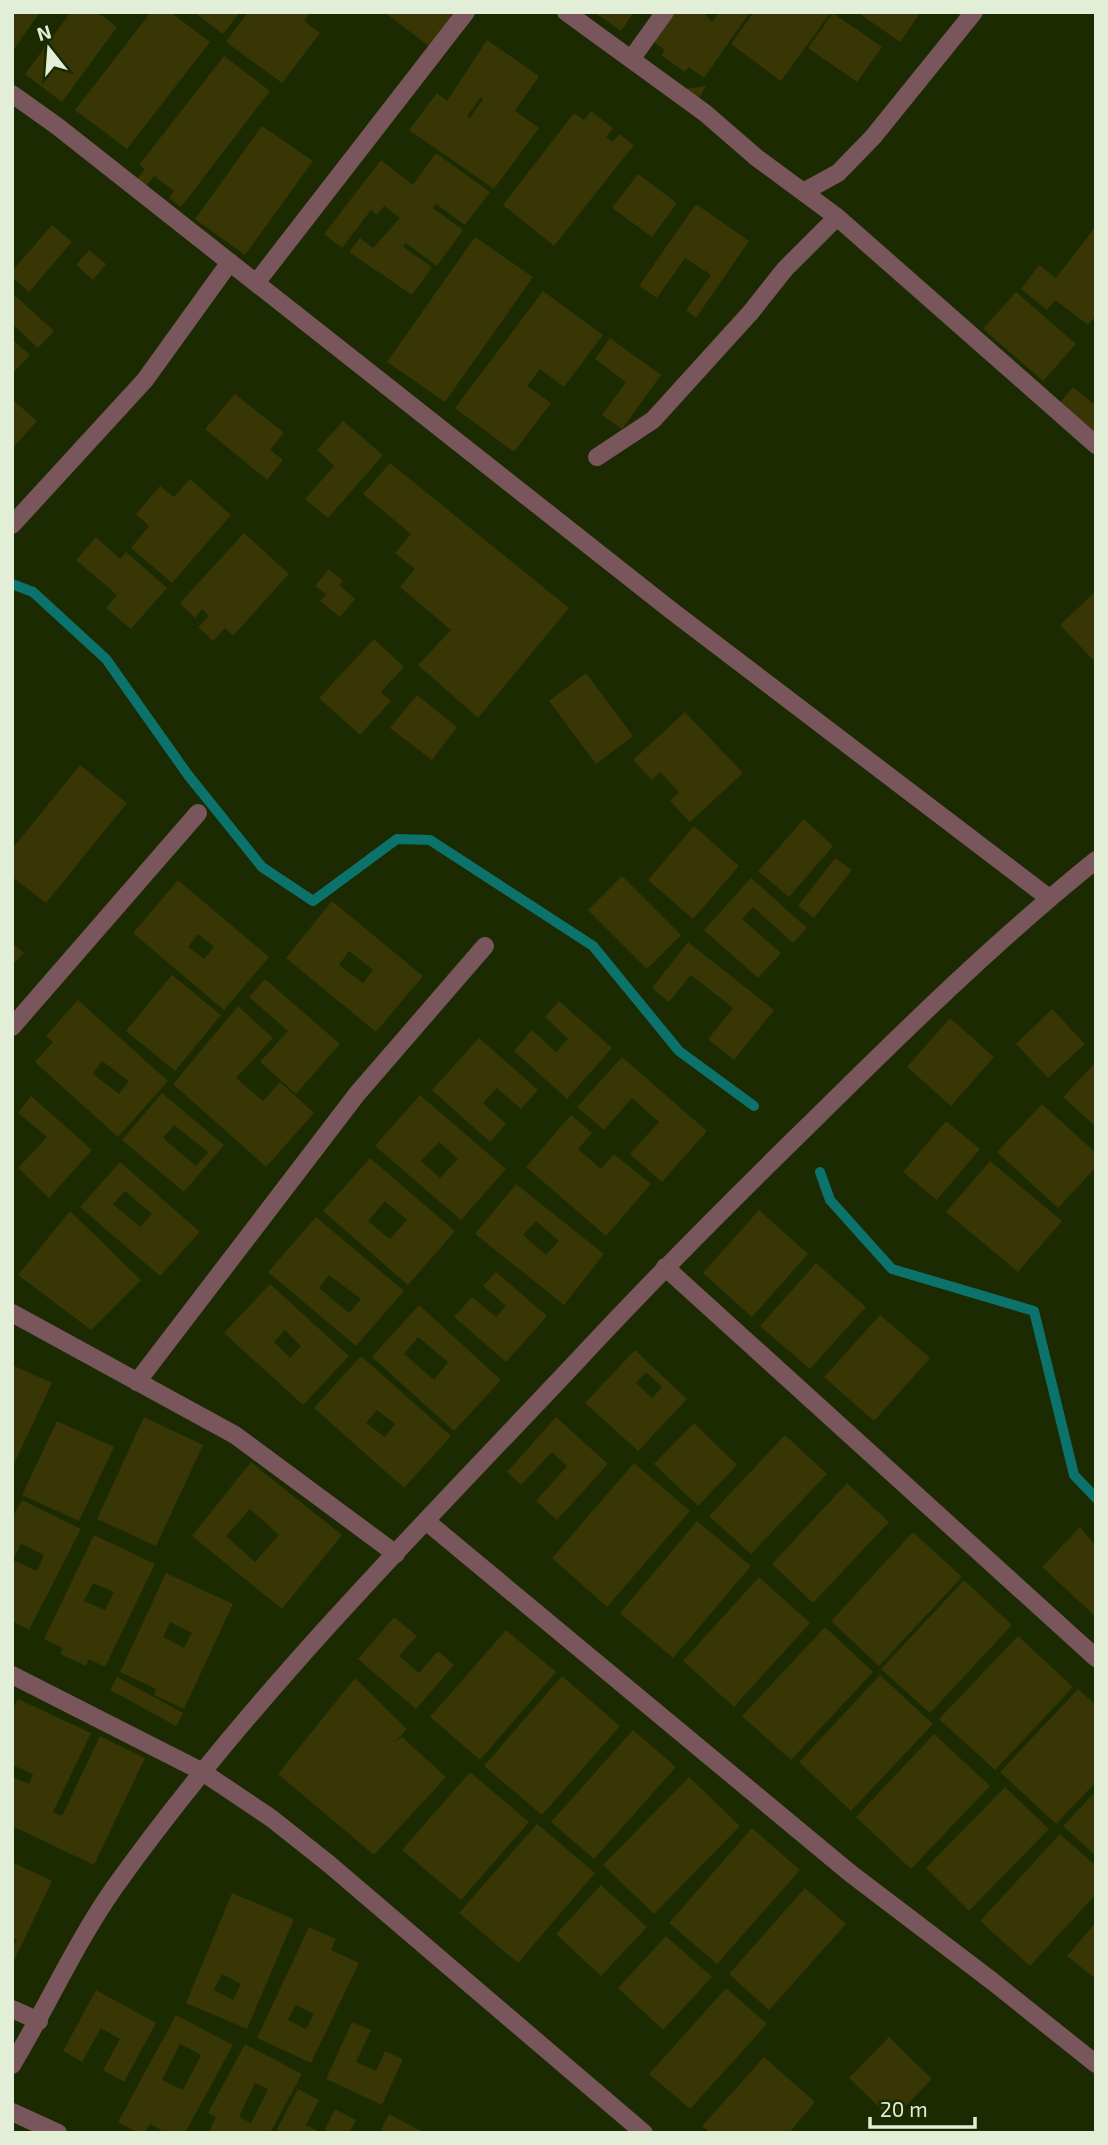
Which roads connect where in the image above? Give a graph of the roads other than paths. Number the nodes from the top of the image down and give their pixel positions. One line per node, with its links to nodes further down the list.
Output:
1 (466, 12): 10 (street)
2 (566, 12): 5 (street)
3 (666, 12): 5 (street)
4 (974, 12): 7 (street)
5 (632, 58): 7 (street)
6 (12, 94): 9 (street)
7 (805, 191): 8 (street)
8 (837, 217): 11 (street); 12 (street)
9 (230, 262): 10 (street); 13 (street)
10 (256, 283): 16 (street)
11 (1096, 445)
12 (597, 457)
13 (12, 525)
14 (198, 813): 18 (street)
15 (1096, 860): 16 (street)
16 (1049, 898): 19 (street)
17 (485, 946): 21 (street)
18 (12, 1027)
19 (665, 1267): 22 (street); 24 (street)
20 (12, 1313): 21 (street)
21 (137, 1382): 23 (street)
22 (426, 1521): 23 (street); 29 (street)
23 (396, 1554): 26 (street)
24 (1096, 1658)
25 (12, 1675): 26 (street)
26 (201, 1771): 28 (street); 33 (street)
27 (12, 2009): 28 (street)
28 (39, 2021): 30 (street)
29 (1096, 2064)
30 (12, 2065)
31 (12, 2112): 32 (street)
32 (58, 2133)
33 (644, 2133)

